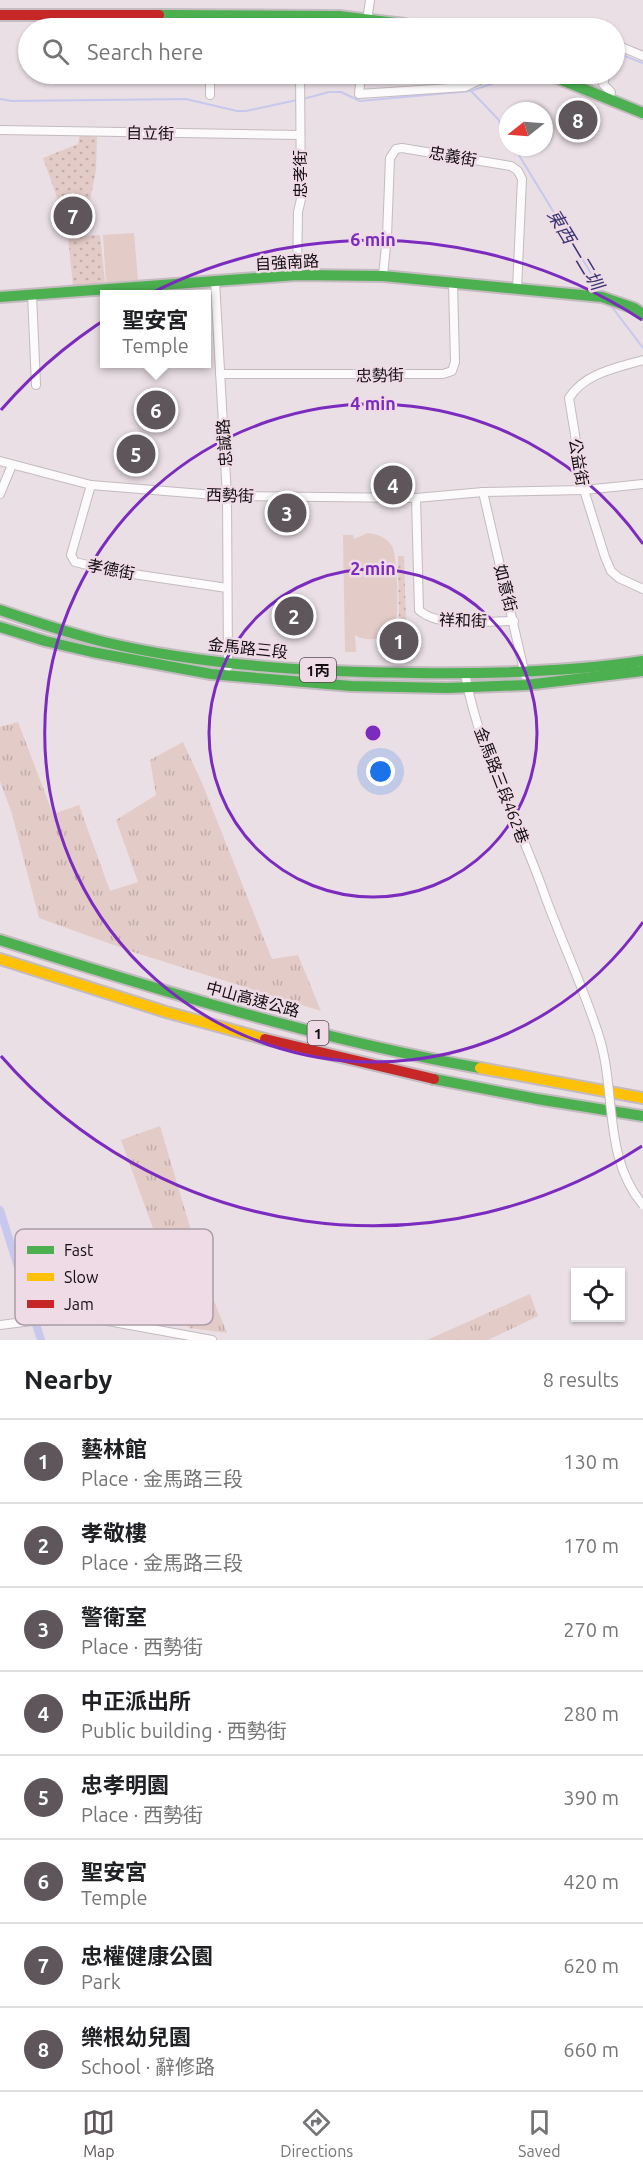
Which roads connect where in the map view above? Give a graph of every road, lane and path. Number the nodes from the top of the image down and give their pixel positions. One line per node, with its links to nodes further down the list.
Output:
1 (370, 0): 5 (street)
2 (0, 15): 3 (main road)
3 (301, 16): 4 (main road)
4 (317, 18)
5 (367, 18)
6 (625, 48): 7 (street)
7 (643, 56)
8 (210, 84): 14 (street)
9 (300, 84): 18 (street, 忠孝街)
10 (360, 84): 11 (street)
11 (471, 84)
12 (571, 84): 15 (main road)
13 (603, 84): 15 (street)
14 (210, 96)
15 (609, 100): 16 (main road)
16 (643, 113)
17 (0, 130): 18 (street, 自立街)
18 (299, 135): 19 (street, 忠孝街)
19 (297, 275): 20 (main road, 自強南路); 21 (main road, 自強南路)
20 (383, 276): 22 (main road, 自強南路); 23 (street, 忠義街)
21 (215, 281): 24 (main road, 自強南路); 28 (street, 忠誠路)
22 (453, 284): 23 (main road, 自強南路); 28 (street, 忠勢街)
23 (517, 289): 26 (main road, 自強南路)
24 (32, 294): 25 (main road, 自強南路); 29 (street)
25 (0, 297)
26 (643, 314)
27 (643, 360): 34 (street, 公益街)
28 (220, 374): 37 (street, 忠誠路)
29 (36, 385)
30 (0, 461): 31 (street, 西勢街)
31 (12, 465): 33 (street, 西勢街); 36 (street)
32 (643, 484): 34 (street, 西勢街)
33 (91, 485): 37 (street, 西勢街); 39 (street, 孝德街)
34 (584, 490): 35 (street, 西勢街); 40 (street, 公益街)
35 (483, 492): 38 (street, 西勢街); 42 (street, 如意街)
36 (0, 494)
37 (227, 496): 38 (street, 西勢街); 39 (street, 忠誠路)
38 (416, 498): 42 (street, 祥和街)
39 (227, 588): 45 (street, 忠誠路)
40 (643, 589)
41 (0, 610): 45 (main road, 金馬路三段 / 1丙)
42 (514, 621): 47 (street, 如意街)
43 (0, 627): 49 (main road, 金馬路三段 / 1丙)
44 (643, 661): 47 (main road, 金馬路三段 / 1丙)
45 (229, 663): 48 (main road, 金馬路三段 / 1丙); 49 (street, 忠誠路)
46 (643, 670): 50 (main road, 金馬路三段 / 1丙)
47 (525, 672): 48 (main road, 金馬路三段 / 1丙); 50 (street, 如意街)
48 (465, 673): 51 (street, 金馬路三段462巷)
49 (227, 677): 51 (main road, 金馬路三段 / 1丙)
50 (526, 685): 51 (main road, 金馬路三段 / 1丙)
51 (467, 688): 56 (street, 金馬路三段462巷, bridge)
52 (0, 940): 54 (main road, 中山高速公路 / 1)
53 (0, 959): 55 (main road, 1)
54 (643, 1098)
55 (643, 1116)
56 (643, 1205)
57 (15, 1323): 58 (street)
58 (0, 1325)
59 (131, 1325): 60 (street)
60 (212, 1340)

